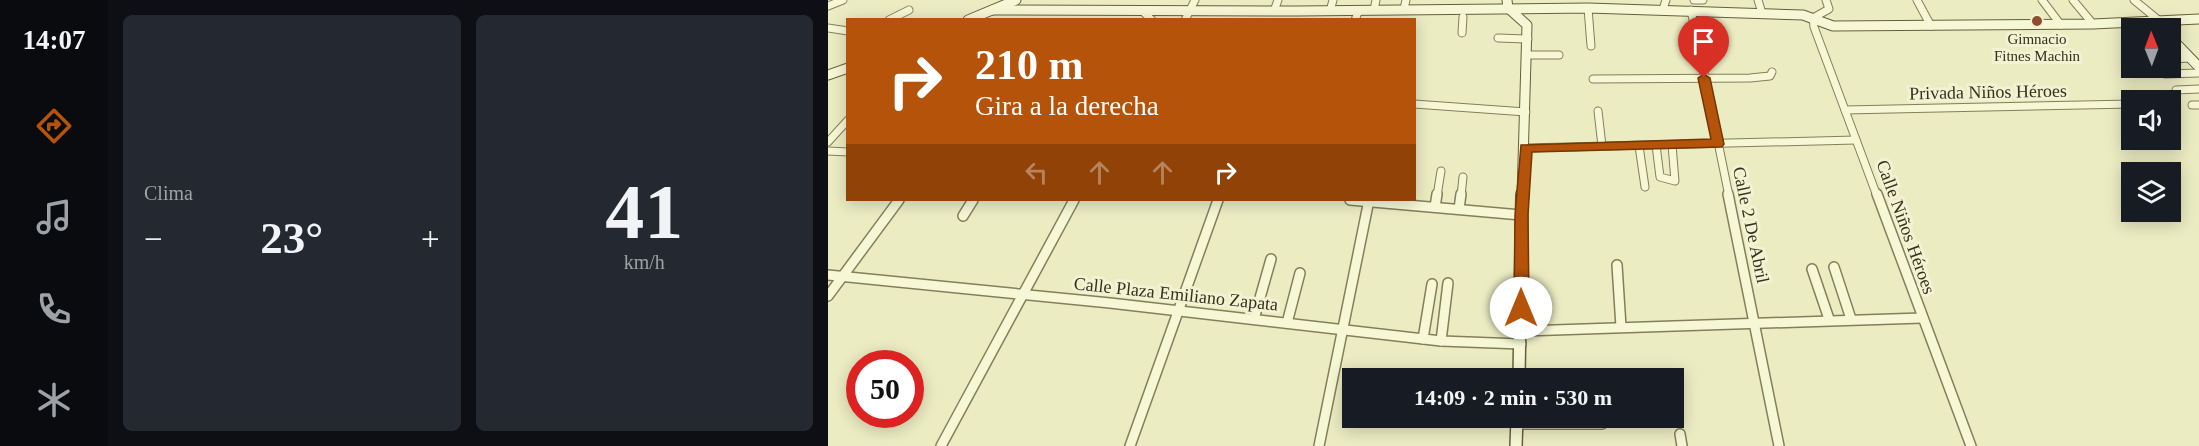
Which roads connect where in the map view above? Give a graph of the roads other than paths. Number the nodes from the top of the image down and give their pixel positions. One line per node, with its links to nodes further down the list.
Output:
1 (843, 0): 18 (street)
2 (1016, 0): 23 (main road)
3 (1195, 0): 25 (street)
4 (1278, 0): 30 (street)
5 (1333, 0): 26 (street)
6 (1376, 0): 28 (street)
7 (1406, 0): 20 (street)
8 (1666, 0): 21 (street)
9 (1694, 0): 10 (street)
10 (1703, 0)
11 (1758, 0): 32 (street)
12 (1826, 0): 39 (street)
13 (1917, 0): 46 (street)
14 (2042, 0): 44 (street)
15 (2073, 0): 43 (street)
16 (2134, 0): 40 (street)
17 (1508, 4): 19 (main road); 31 (main road); 51 (main road)
18 (828, 6)
19 (1588, 8): 21 (main road); 53 (street)
20 (1408, 9): 28 (main road); 31 (main road); 38 (street)
21 (1663, 9): 29 (main road)
22 (909, 10): 33 (street)
23 (993, 10): 24 (main road); 34 (main road)
24 (1141, 10): 25 (main road); 35 (street)
25 (1190, 10): 30 (main road); 36 (street)
26 (1330, 10): 27 (main road); 30 (main road)
27 (1359, 10): 28 (main road); 37 (street)
28 (1374, 10)
29 (1691, 10): 32 (main road); 64 (street, Calle 2 De Abril)
30 (1275, 11)
31 (1463, 13): 49 (street)
32 (1762, 13): 39 (main road)
33 (893, 18)
34 (973, 18)
35 (1150, 18)
36 (1186, 18)
37 (1356, 18)
38 (1409, 18)
39 (1813, 18): 46 (main road); 70 (street, Calle Niños Héroes)
40 (2154, 18)
41 (2199, 20): 42 (main road)
42 (2181, 23)
43 (2093, 24): 44 (main road); 45 (main road)
44 (2061, 25): 46 (main road)
45 (2121, 25)
46 (1931, 26)
47 (828, 28): 48 (street)
48 (846, 31)
49 (1462, 33)
50 (1498, 38): 51 (street)
51 (1528, 39): 55 (main road)
52 (2181, 45): 57 (main road)
53 (1591, 46)
54 (2181, 49): 57 (main road)
55 (1528, 55): 56 (street); 72 (main road)
56 (1559, 55)
57 (2195, 59): 58 (main road)
58 (2199, 67)
59 (846, 69): 63 (main road)
60 (1772, 72): 64 (street)
61 (2181, 74): 62 (street)
62 (2199, 74)
63 (828, 75)
64 (1704, 78): 65 (street); 76 (street, Calle 2 De Abril)
65 (1593, 79)
66 (2199, 89): 67 (street)
67 (2176, 90)
68 (1416, 104): 72 (street)
69 (2121, 104): 70 (street, Privada Niños Héroes)
70 (1845, 110): 74 (street, Calle Niños Héroes)
71 (1598, 111): 79 (street)
72 (1526, 112): 81 (main road)
73 (846, 122): 75 (street)
74 (1856, 140): 76 (street); 109 (street, Calle Niños Héroes)
75 (828, 142)
76 (1718, 144): 78 (street); 113 (street, Calle 2 De Abril)
77 (1656, 145): 78 (street); 78 (street); 80 (street)
78 (1672, 145)
79 (1602, 146): 80 (street); 81 (street)
80 (1639, 146): 86 (street)
81 (1526, 148): 95 (main road)
82 (828, 151): 83 (street)
83 (846, 152)
84 (1441, 171): 93 (street)
85 (1463, 177): 94 (street)
86 (1645, 187)
87 (898, 201): 103 (street)
88 (972, 201): 96 (street)
89 (1073, 201): 106 (street)
90 (1218, 201): 108 (street)
91 (1369, 201): 116 (street)
92 (1378, 201): 93 (street)
93 (1435, 207): 94 (street)
94 (1459, 209): 95 (street)
95 (1521, 215): 117 (main road)
96 (963, 216)
97 (1271, 259): 110 (street)
98 (1617, 265): 115 (street)
99 (1834, 267): 112 (street)
100 (1812, 269): 111 (street)
101 (1299, 273): 114 (street)
102 (828, 275): 103 (street, Calle Plaza Emiliano Zapata)
103 (842, 277): 106 (street, Calle Plaza Emiliano Zapata); 107 (street)
104 (1448, 283): 119 (street)
105 (1432, 285): 118 (street)
106 (1022, 295): 108 (street, Calle Plaza Emiliano Zapata); 124 (street)
107 (828, 296)
108 (1177, 311): 110 (street, Calle Plaza Emiliano Zapata); 125 (street)
109 (1922, 318): 112 (street); 130 (street, Calle Niños Héroes)
110 (1254, 319): 114 (street, Calle Plaza Emiliano Zapata)
111 (1829, 319): 112 (street); 113 (street)
112 (1851, 319)
113 (1754, 322): 115 (street); 129 (street, Calle 2 De Abril)
114 (1287, 323): 116 (street, Calle Plaza Emiliano Zapata)
115 (1621, 327): 117 (street)
116 (1344, 329): 118 (street, Calle Plaza Emiliano Zapata); 126 (street)
117 (1521, 331): 120 (main road)
118 (1423, 339): 119 (street, Calle Plaza Emiliano Zapata)
119 (1441, 341): 120 (street, Calle Plaza Emiliano Zapata)
120 (1521, 344): 121 (main road)
121 (1520, 368)
122 (1517, 428): 127 (main road)
123 (1680, 434): 128 (street)
124 (941, 446)
125 (1130, 446)
126 (1319, 446)
127 (1516, 446)
128 (1682, 446)
129 (1779, 446)
130 (1971, 446)

